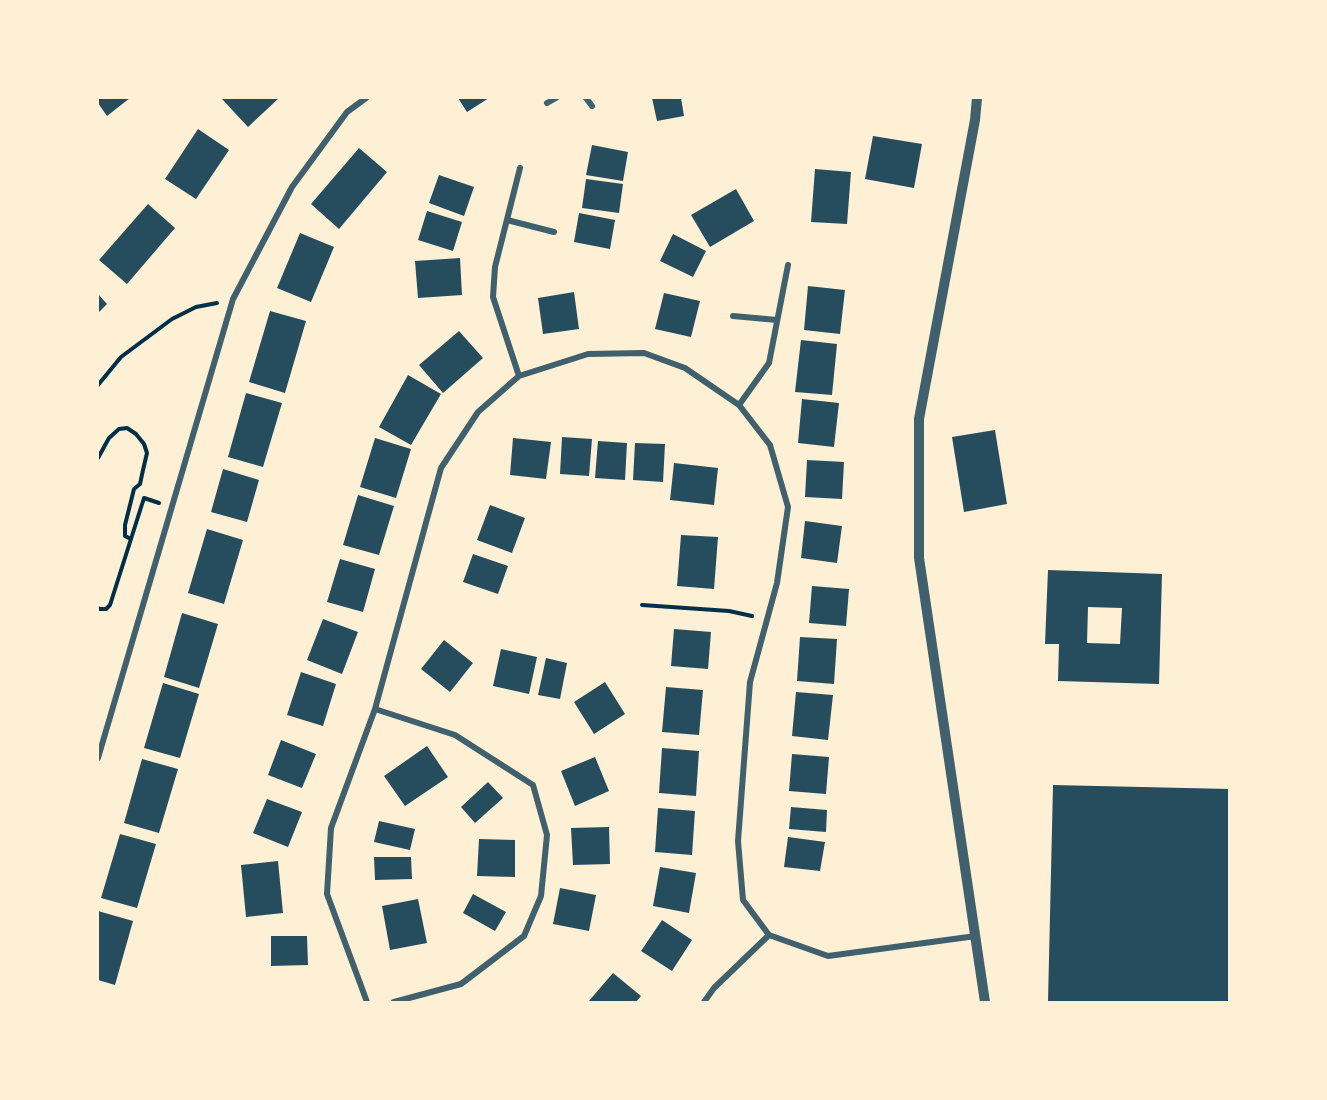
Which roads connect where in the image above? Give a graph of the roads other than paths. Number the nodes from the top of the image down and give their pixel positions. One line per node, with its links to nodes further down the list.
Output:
1 (366, 98): 16 (street)
2 (556, 98): 5 (street)
3 (586, 98): 6 (street)
4 (976, 98): 18 (street)
5 (547, 103)
6 (592, 106)
7 (520, 168): 8 (street)
8 (507, 220): 9 (street); 13 (street)
9 (554, 232)
10 (788, 265): 12 (street)
11 (733, 316): 12 (street)
12 (777, 320): 14 (street)
13 (519, 376): 14 (street); 15 (street)
14 (739, 405): 17 (street)
15 (375, 709): 19 (street); 20 (street)
16 (98, 758)
17 (769, 935): 18 (street); 21 (street)
18 (976, 936): 22 (street)
19 (367, 1002)
20 (394, 1002)
21 (704, 1002)
22 (985, 1002)

